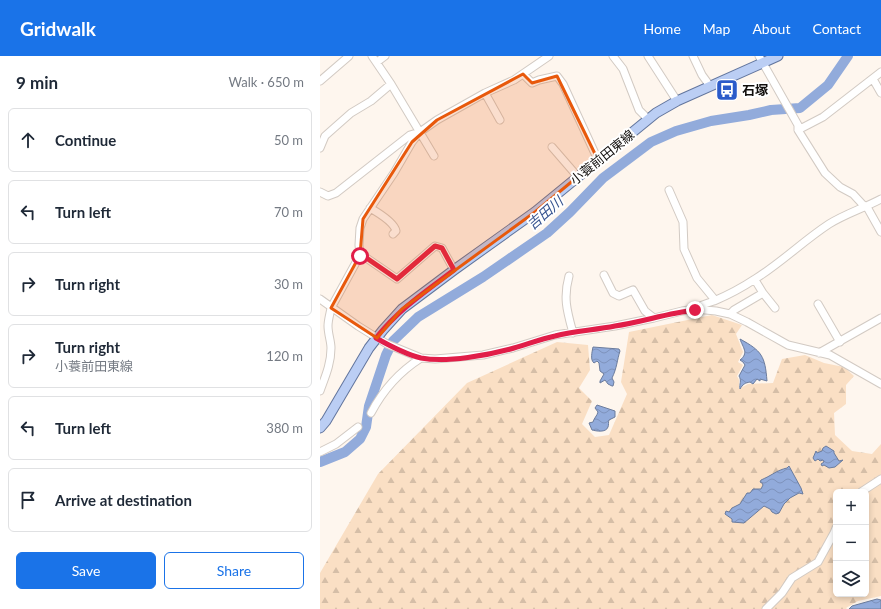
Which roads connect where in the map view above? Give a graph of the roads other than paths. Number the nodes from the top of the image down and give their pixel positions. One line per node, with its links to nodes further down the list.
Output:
1 (349, 56): 13 (street)
2 (385, 56): 8 (street)
3 (549, 56): 11 (street)
4 (613, 56): 19 (street)
5 (648, 56): 18 (street)
6 (693, 56): 15 (street)
7 (778, 56): 9 (main road, 小蓑前田東線)
8 (375, 59): 14 (street)
9 (761, 59): 15 (main road, 小蓑前田東線); 21 (street)
10 (881, 72): 12 (street)
11 (523, 74): 16 (street); 26 (street)
12 (873, 79): 17 (street); 21 (street)
13 (320, 81)
14 (391, 84): 22 (street); 24 (street)
15 (710, 86): 18 (main road, 小蓑前田東線)
16 (485, 93): 20 (street); 22 (street)
17 (881, 93)
18 (677, 101): 19 (main road, 小蓑前田東線)
19 (648, 119): 26 (main road, 小蓑前田東線)
20 (500, 120)
21 (798, 130): 31 (street)
22 (420, 132): 25 (street); 29 (street); 32 (street)
23 (552, 147): 27 (street)
24 (320, 148)
25 (434, 156)
26 (598, 160): 27 (main road, 小蓑前田東線)
27 (578, 177): 36 (main road, 小蓑前田東線)
28 (669, 190): 42 (street)
29 (320, 192)
30 (881, 199): 31 (street)
31 (866, 207): 33 (street); 39 (street)
32 (370, 208): 34 (street); 35 (street)
33 (881, 232)
34 (393, 234)
35 (360, 256): 36 (street); 44 (street)
36 (454, 270): 51 (main road, 小蓑前田東線)
37 (569, 276): 50 (street)
38 (604, 276): 48 (street)
39 (754, 280): 40 (street); 42 (street)
40 (762, 293): 45 (street); 47 (street)
41 (320, 299): 44 (street)
42 (715, 300): 46 (street)
43 (818, 304): 52 (street)
44 (331, 308): 51 (street); 56 (street)
45 (774, 308)
46 (695, 310): 47 (street); 48 (street)
47 (730, 314): 53 (street)
48 (654, 318): 50 (street)
49 (881, 318): 52 (street)
50 (573, 333): 54 (street)
51 (376, 338): 54 (street); 59 (main road, 小蓑前田東線)
52 (840, 342): 53 (street)
53 (819, 353): 55 (street)
54 (421, 358): 57 (street)
55 (881, 384)
56 (320, 391)
57 (371, 413)
58 (358, 427): 60 (street)
59 (320, 428)
60 (320, 452)
61 (881, 479): 62 (street)
62 (866, 489)
63 (833, 534): 64 (street)
64 (766, 609)

